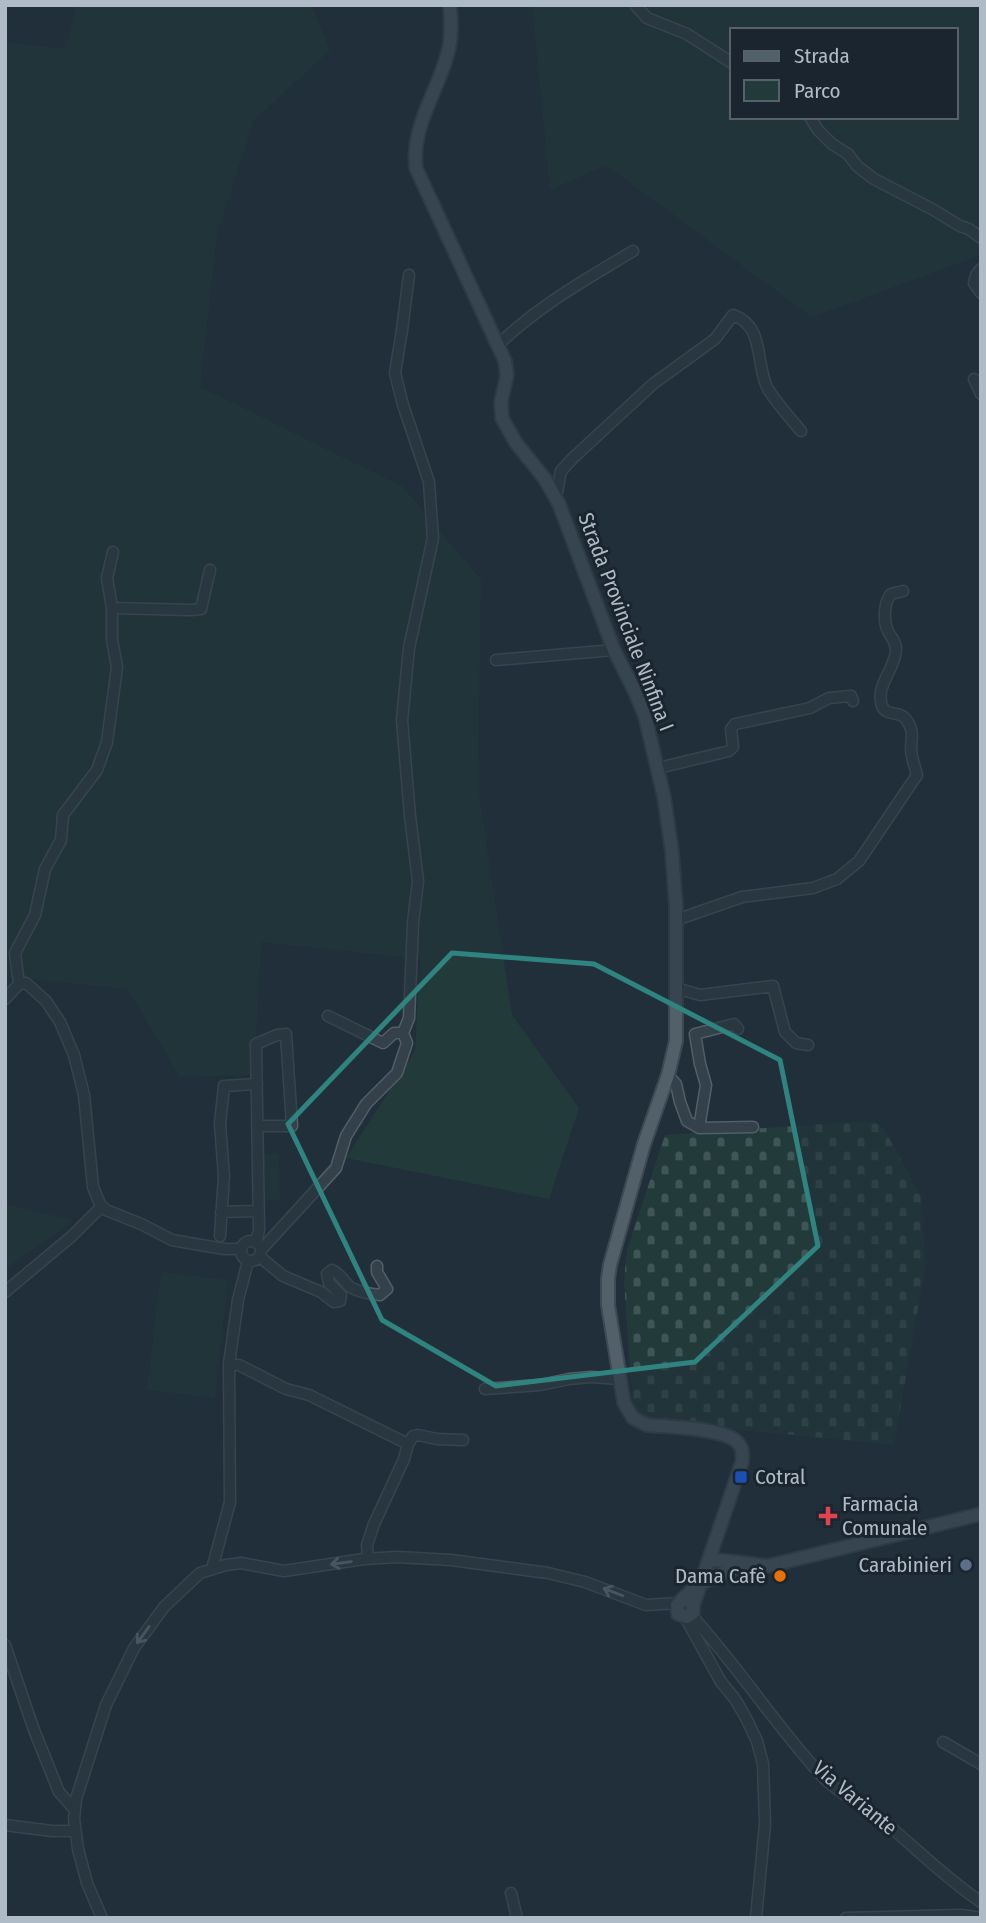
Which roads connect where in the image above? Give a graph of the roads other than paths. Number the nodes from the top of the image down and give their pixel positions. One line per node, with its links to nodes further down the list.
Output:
1 (450, 5): 10 (main road, Strada Provinciale Ninfina I)
2 (635, 5): 3 (street)
3 (730, 62)
4 (811, 119): 5 (street)
5 (981, 238)
6 (633, 251): 10 (street)
7 (981, 270): 9 (street)
8 (409, 275): 29 (street)
9 (981, 293)
10 (498, 345): 14 (main road, Strada Provinciale Ninfina I)
11 (974, 379): 12 (street)
12 (981, 394)
13 (801, 431): 14 (street)
14 (556, 497): 19 (main road, Strada Provinciale Ninfina I)
15 (113, 552): 18 (street)
16 (210, 570): 18 (street)
17 (902, 591): 23 (street)
18 (112, 608): 24 (street)
19 (614, 650): 20 (street); 22 (main road, Strada Provinciale Ninfina I)
20 (496, 660)
21 (853, 701): 22 (street)
22 (658, 768): 23 (main road, Strada Provinciale Ninfina I)
23 (676, 920): 25 (main road, Strada Provinciale Ninfina I)
24 (19, 984): 26 (street); 36 (street)
25 (676, 988): 30 (street); 31 (main road, Strada Provinciale Ninfina I)
26 (5, 999)
27 (328, 1016): 29 (street)
28 (738, 1029): 35 (street)
29 (403, 1033): 41 (street)
30 (808, 1045)
31 (668, 1075): 35 (street); 46 (main road, Strada Provinciale Ninfina I)
32 (257, 1084): 33 (street); 33 (street); 38 (street)
33 (257, 1126): 37 (street)
34 (753, 1127): 35 (street)
35 (699, 1128)
36 (102, 1206): 40 (street); 44 (street)
37 (259, 1211): 38 (street); 41 (street)
38 (221, 1212): 39 (street)
39 (219, 1236)
40 (240, 1249): 41 (street); 42 (street)
41 (259, 1249): 42 (street); 43 (street)
42 (248, 1261): 45 (street)
43 (377, 1266)
44 (5, 1292)
45 (229, 1364): 49 (street); 55 (street)
46 (620, 1379): 47 (street); 51 (main road, Strada Provinciale Ninfina I)
47 (485, 1389)
48 (463, 1440): 49 (street)
49 (408, 1444): 52 (street)
50 (981, 1514): 54 (main road)
51 (715, 1544): 53 (main road, Strada Provinciale Ninfina I); 54 (main road)
52 (368, 1559): 55 (street, one-way to 55); 57 (street, one-way to 52)
53 (710, 1560): 54 (main road); 56 (main road, Strada Provinciale Ninfina I)
54 (730, 1565): 56 (main road)
55 (212, 1569): 61 (street, one-way to 61)
56 (699, 1585): 57 (main road)
57 (685, 1609): 65 (street, Via Variante); 68 (street)
58 (5, 1645): 61 (street)
59 (943, 1742): 60 (street)
60 (981, 1764)
61 (74, 1809): 63 (street)
62 (5, 1825): 63 (street)
63 (75, 1831): 66 (street)
64 (511, 1893): 67 (street)
65 (981, 1902)
66 (102, 1918)
67 (517, 1918)
68 (756, 1918)
69 (846, 1918): 70 (street)
70 (981, 1918)

